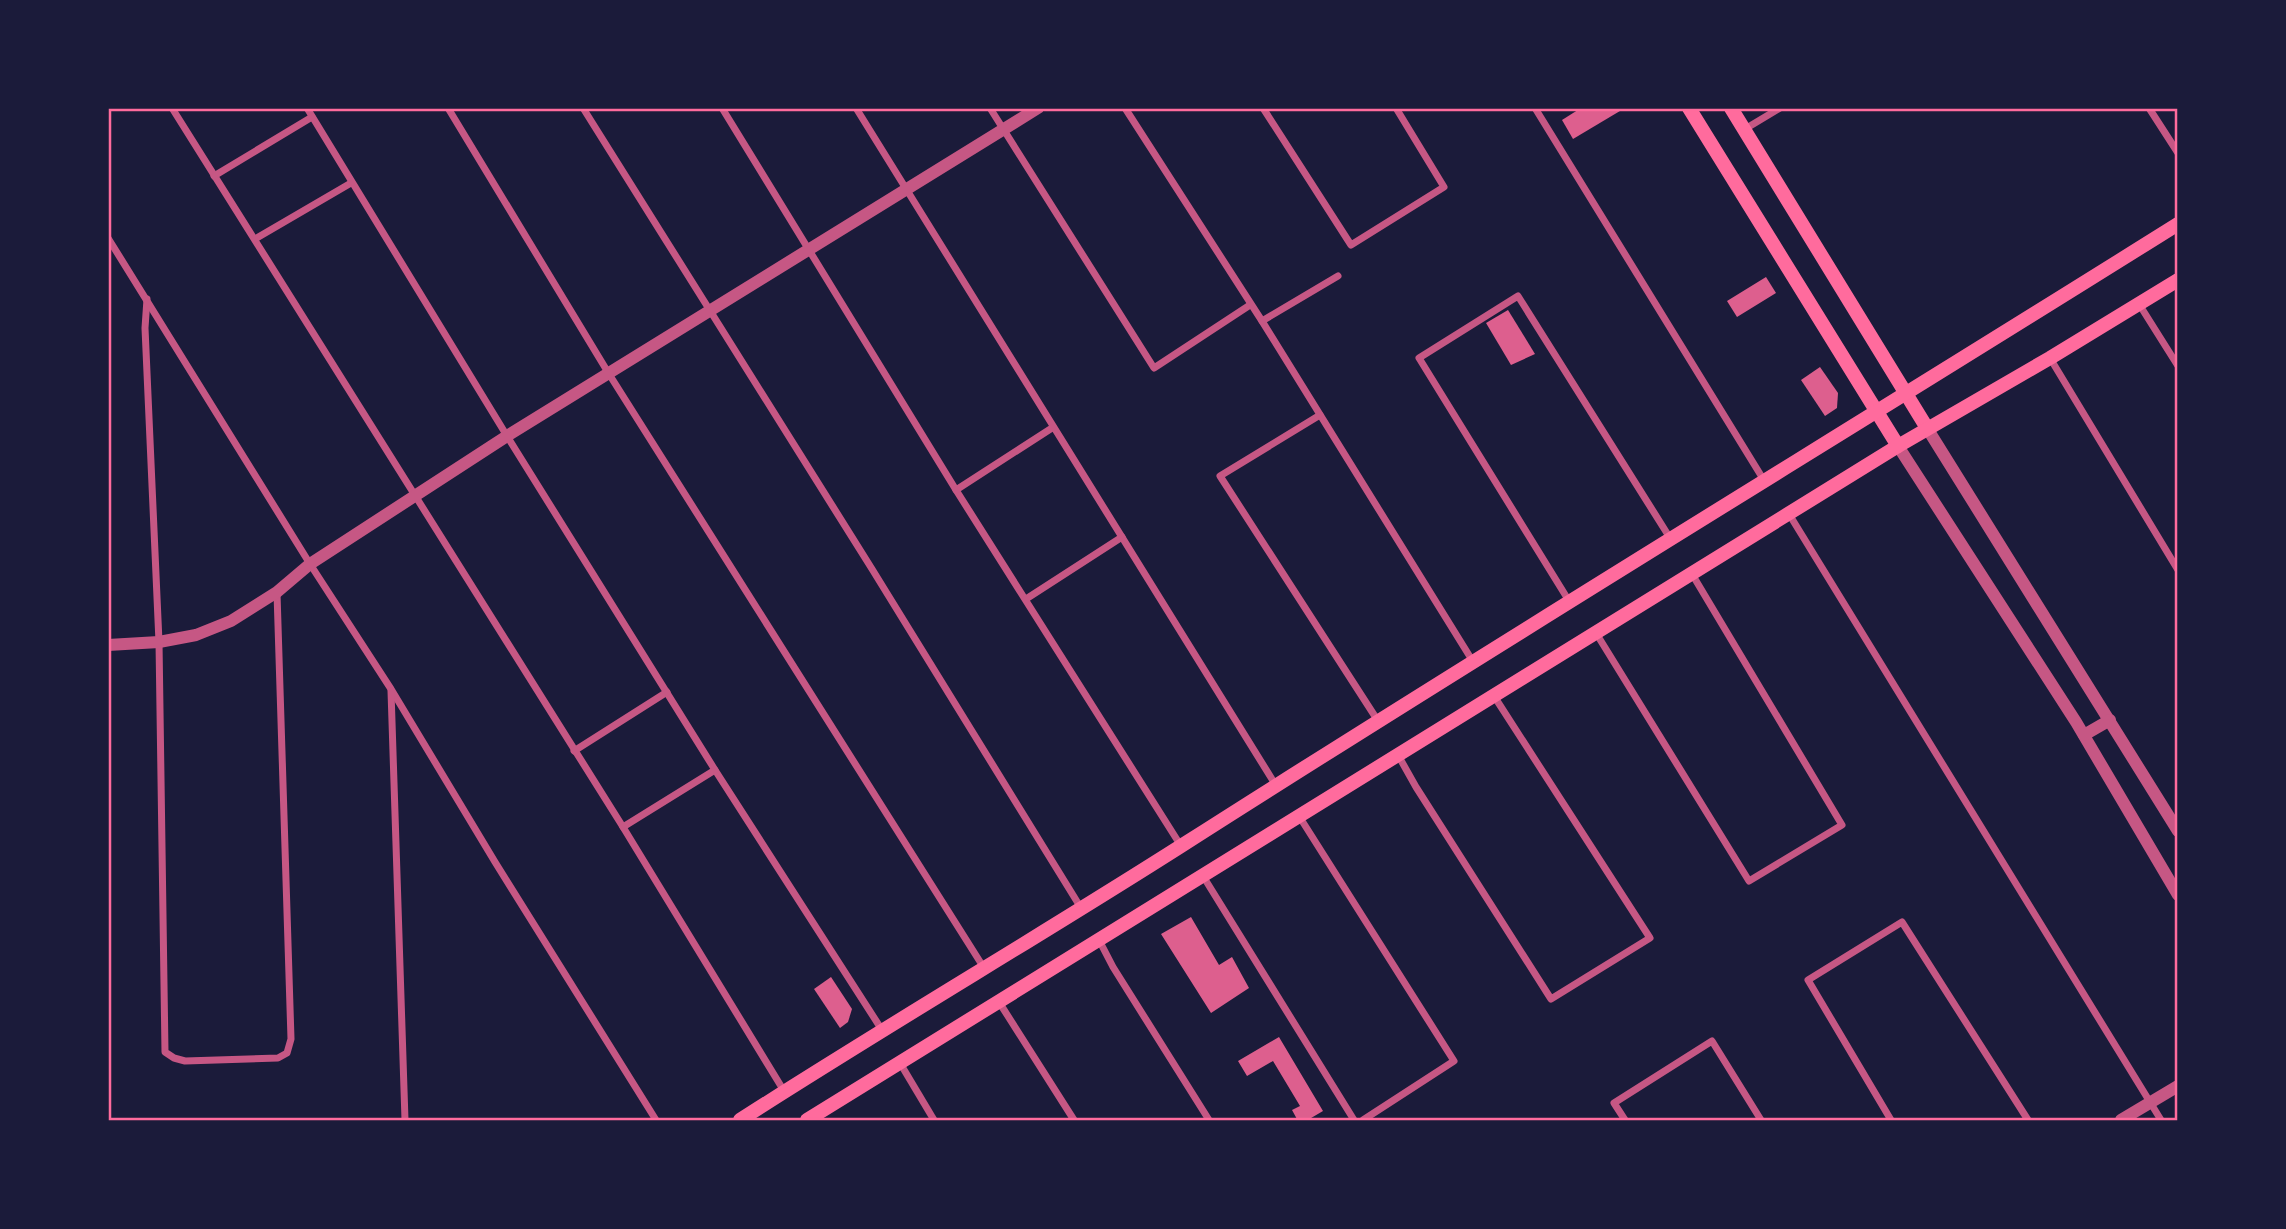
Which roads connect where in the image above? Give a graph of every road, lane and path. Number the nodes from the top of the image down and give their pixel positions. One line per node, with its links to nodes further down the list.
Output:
1 (172, 108): 21 (street)
2 (307, 108): 17 (street)
3 (448, 108): 37 (street)
4 (583, 108): 33 (street)
5 (722, 108): 27 (street)
6 (856, 108): 23 (street)
7 (990, 108): 19 (street)
8 (1038, 108): 19 (street)
9 (1125, 108): 32 (street)
10 (1263, 108): 11 (street)
11 (1396, 108)
12 (1535, 108): 45 (street)
13 (1689, 108): 39 (main road)
14 (1731, 108): 18 (main road)
15 (1780, 108): 18 (street)
16 (2149, 108): 20 (street)
17 (313, 117): 21 (street); 22 (street)
18 (1745, 129): 38 (main road)
19 (1003, 130): 23 (street); 32 (street)
20 (2178, 153)
21 (214, 176): 26 (street)
22 (351, 183): 26 (street); 43 (street)
23 (905, 191): 27 (street); 41 (street)
24 (2178, 224): 38 (main road)
25 (108, 238): 30 (street)
26 (255, 239): 47 (street)
27 (809, 250): 33 (street); 46 (street)
28 (1338, 276): 34 (street)
29 (2178, 280): 31 (main road)
30 (148, 299): 51 (street); 58 (street)
31 (2139, 304): 35 (main road); 36 (street)
32 (1250, 305): 34 (street)
33 (709, 311): 37 (street); 77 (street)
34 (1262, 321): 40 (street)
35 (2050, 358): 42 (main road); 52 (street)
36 (2178, 366)
37 (609, 373): 43 (street); 79 (street)
38 (1907, 394): 39 (main road); 42 (main road)
39 (1877, 412): 44 (main road); 45 (main road)
40 (1320, 415): 60 (street); 65 (street)
41 (1052, 428): 46 (street); 49 (street)
42 (1927, 428): 44 (main road); 64 (street)
43 (507, 436): 47 (street); 62 (street)
44 (1898, 446): 48 (main road); 66 (street)
45 (1765, 482): 50 (main road)
46 (956, 491): 55 (street)
47 (415, 495): 51 (street); 67 (street)
48 (1789, 514): 53 (main road); 85 (street)
49 (1122, 537): 55 (street); 70 (street)
50 (1670, 538): 56 (main road); 56 (street)
51 (310, 564): 54 (street); 61 (street)
52 (2178, 570)
53 (1692, 574): 57 (main road); 57 (street)
54 (276, 592): 58 (street); 58 (street)
55 (1026, 599): 74 (street)
56 (1569, 601): 60 (main road)
57 (1596, 633): 63 (main road)
58 (159, 642): 59 (street)
59 (108, 645)
60 (1472, 660): 65 (main road)
61 (391, 689): 86 (street); 87 (street)
62 (667, 692): 67 (street); 69 (street)
63 (1493, 696): 68 (main road); 68 (street)
64 (2110, 720): 66 (street); 73 (street)
65 (1377, 721): 70 (main road)
66 (2084, 735): 76 (street)
67 (574, 751): 72 (street)
68 (1398, 755): 71 (main road)
69 (715, 769): 72 (street); 81 (street)
70 (1275, 784): 74 (main road)
71 (1299, 817): 75 (main road); 94 (street)
72 (623, 827): 84 (street)
73 (2178, 831)
74 (1181, 846): 77 (main road)
75 (1203, 876): 78 (main road); 93 (street)
76 (2178, 895)
77 (1080, 908): 79 (main road)
78 (1100, 940): 80 (main road); 92 (street)
79 (984, 968): 81 (main road)
80 (999, 1002): 82 (main road); 91 (street)
81 (882, 1031): 84 (main road)
82 (900, 1063): 89 (main road); 90 (street)
83 (2178, 1086): 85 (street)
84 (784, 1092): 88 (main road)
85 (2150, 1103): 99 (street); 100 (street)
86 (405, 1121)
87 (656, 1121)
88 (740, 1121)
89 (807, 1121)
90 (934, 1121)
91 (1074, 1121)
92 (1209, 1121)
93 (1354, 1121)
94 (1363, 1121)
95 (1625, 1121): 96 (street)
96 (1761, 1121)
97 (1891, 1121): 98 (street)
98 (2028, 1121)
99 (2121, 1121)
100 (2161, 1121)

